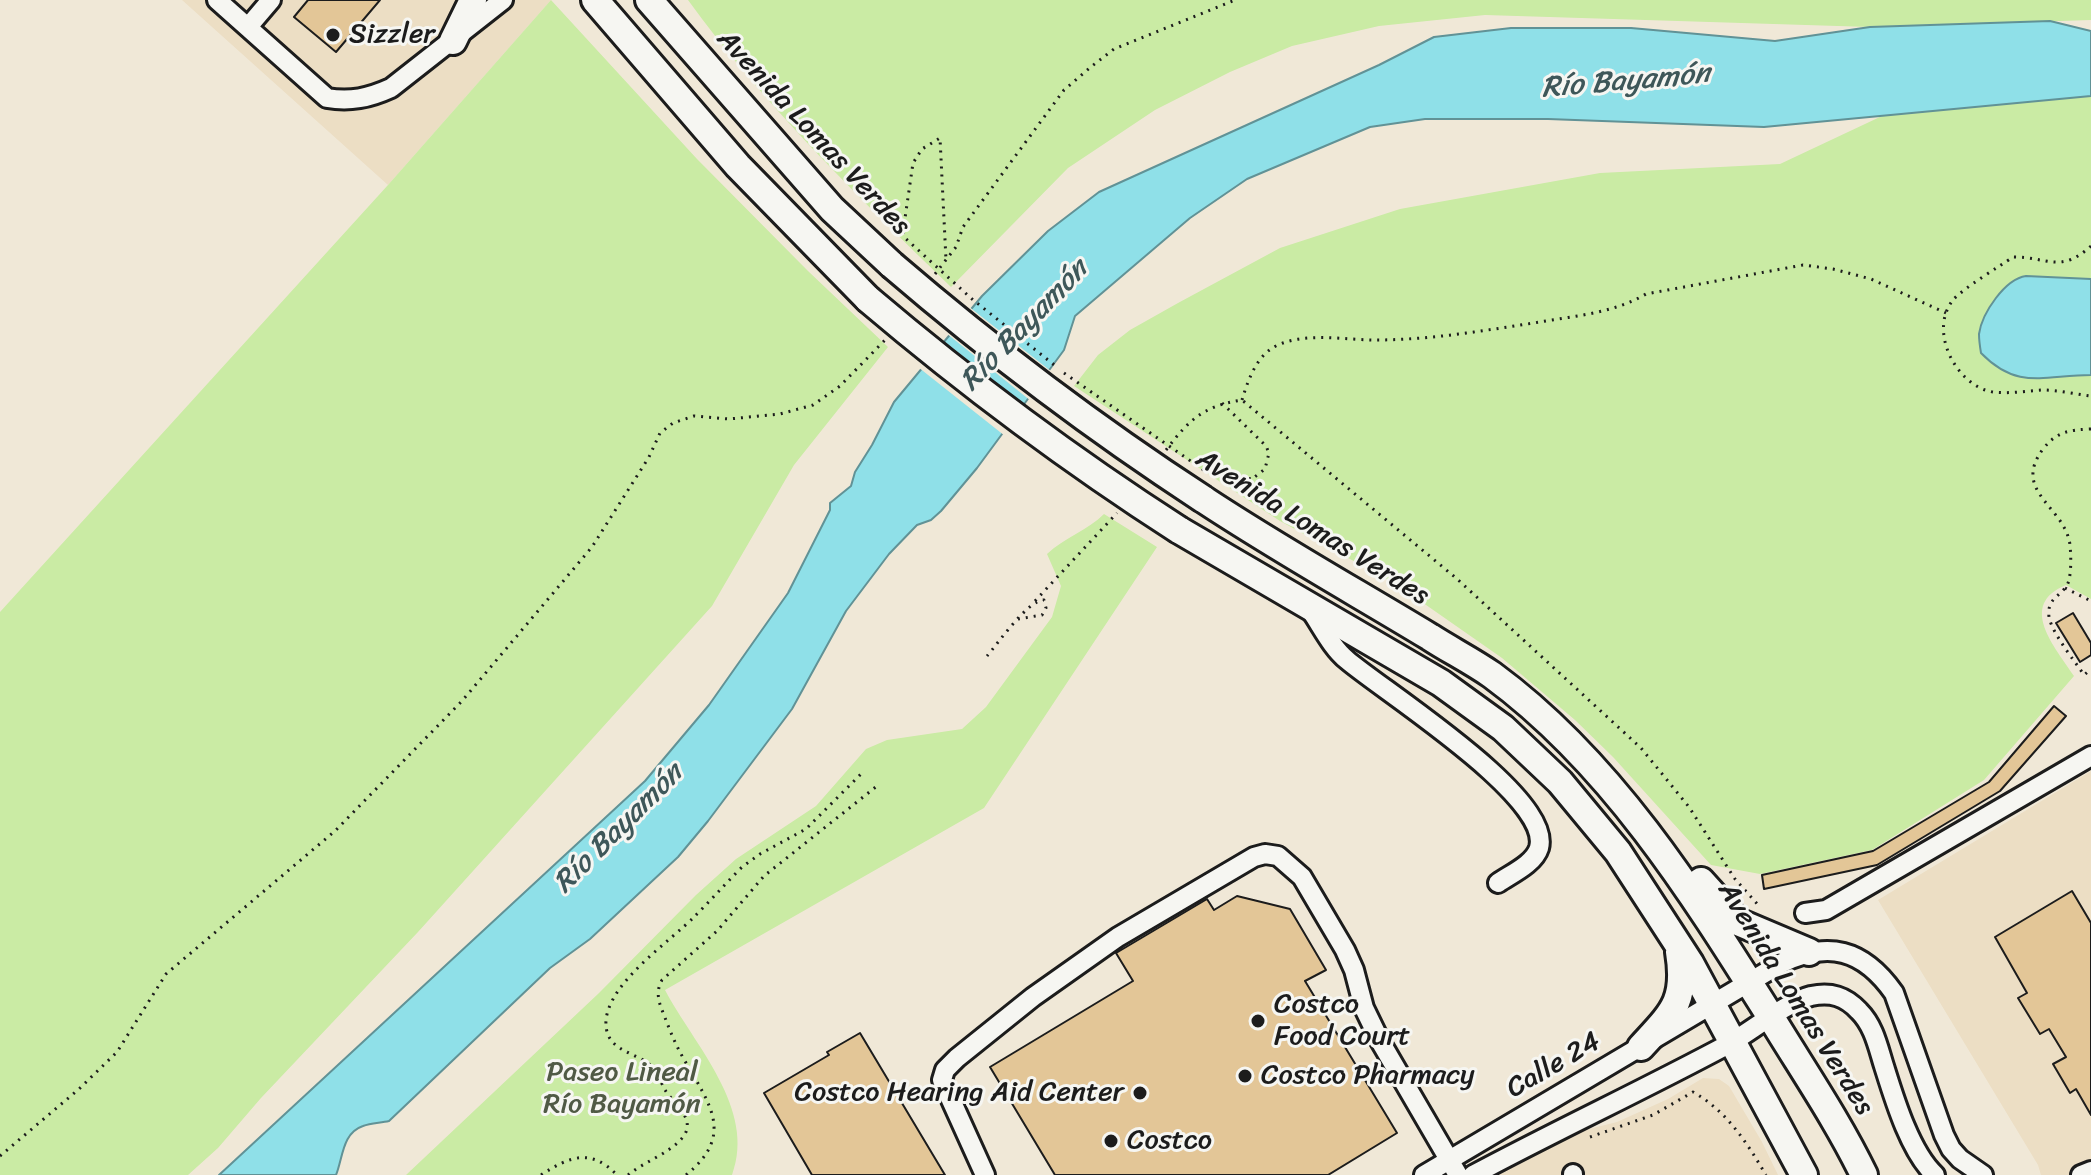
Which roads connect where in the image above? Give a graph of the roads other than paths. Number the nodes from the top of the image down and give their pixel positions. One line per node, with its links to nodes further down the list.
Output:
1 (217, 0): 8 (street)
2 (271, 0): 8 (street)
3 (473, 0): 9 (highway)
4 (503, 0): 9 (street)
5 (595, 0): 11 (highway, bridge)
6 (649, 0): 10 (highway, Avenida Lomas Verdes)
7 (669, 0): 10 (highway)
8 (248, 27): 9 (street)
9 (453, 41)
10 (685, 41): 13 (highway, Avenida Lomas Verdes, bridge)
11 (1305, 602): 14 (street); 16 (highway)
12 (2091, 756): 15 (street)
13 (1653, 842): 17 (highway); 18 (highway, Avenida Lomas Verdes)
14 (1498, 883)
15 (1805, 913)
16 (1677, 944): 19 (highway); 22 (highway)
17 (1809, 952): 18 (street, Calle 24); 31 (street)
18 (1749, 982): 19 (street, Calle 24); 20 (highway, Avenida Lomas Verdes)
19 (1712, 1005): 21 (highway); 22 (street, Calle 24)
20 (1771, 1018): 21 (street, Calle 24); 29 (highway, Avenida Lomas Verdes); 30 (street, Calle 24)
21 (1732, 1042): 27 (street, Calle 24); 28 (highway)
22 (1641, 1047): 23 (street, Calle 24)
23 (1454, 1168): 25 (street); 26 (street, Calle 24)
24 (2091, 1173): 32 (street)
25 (985, 1175)
26 (1424, 1175)
27 (1473, 1175)
28 (1804, 1175)
29 (1864, 1175)
30 (1935, 1175)
31 (1983, 1175)
32 (2081, 1175)

